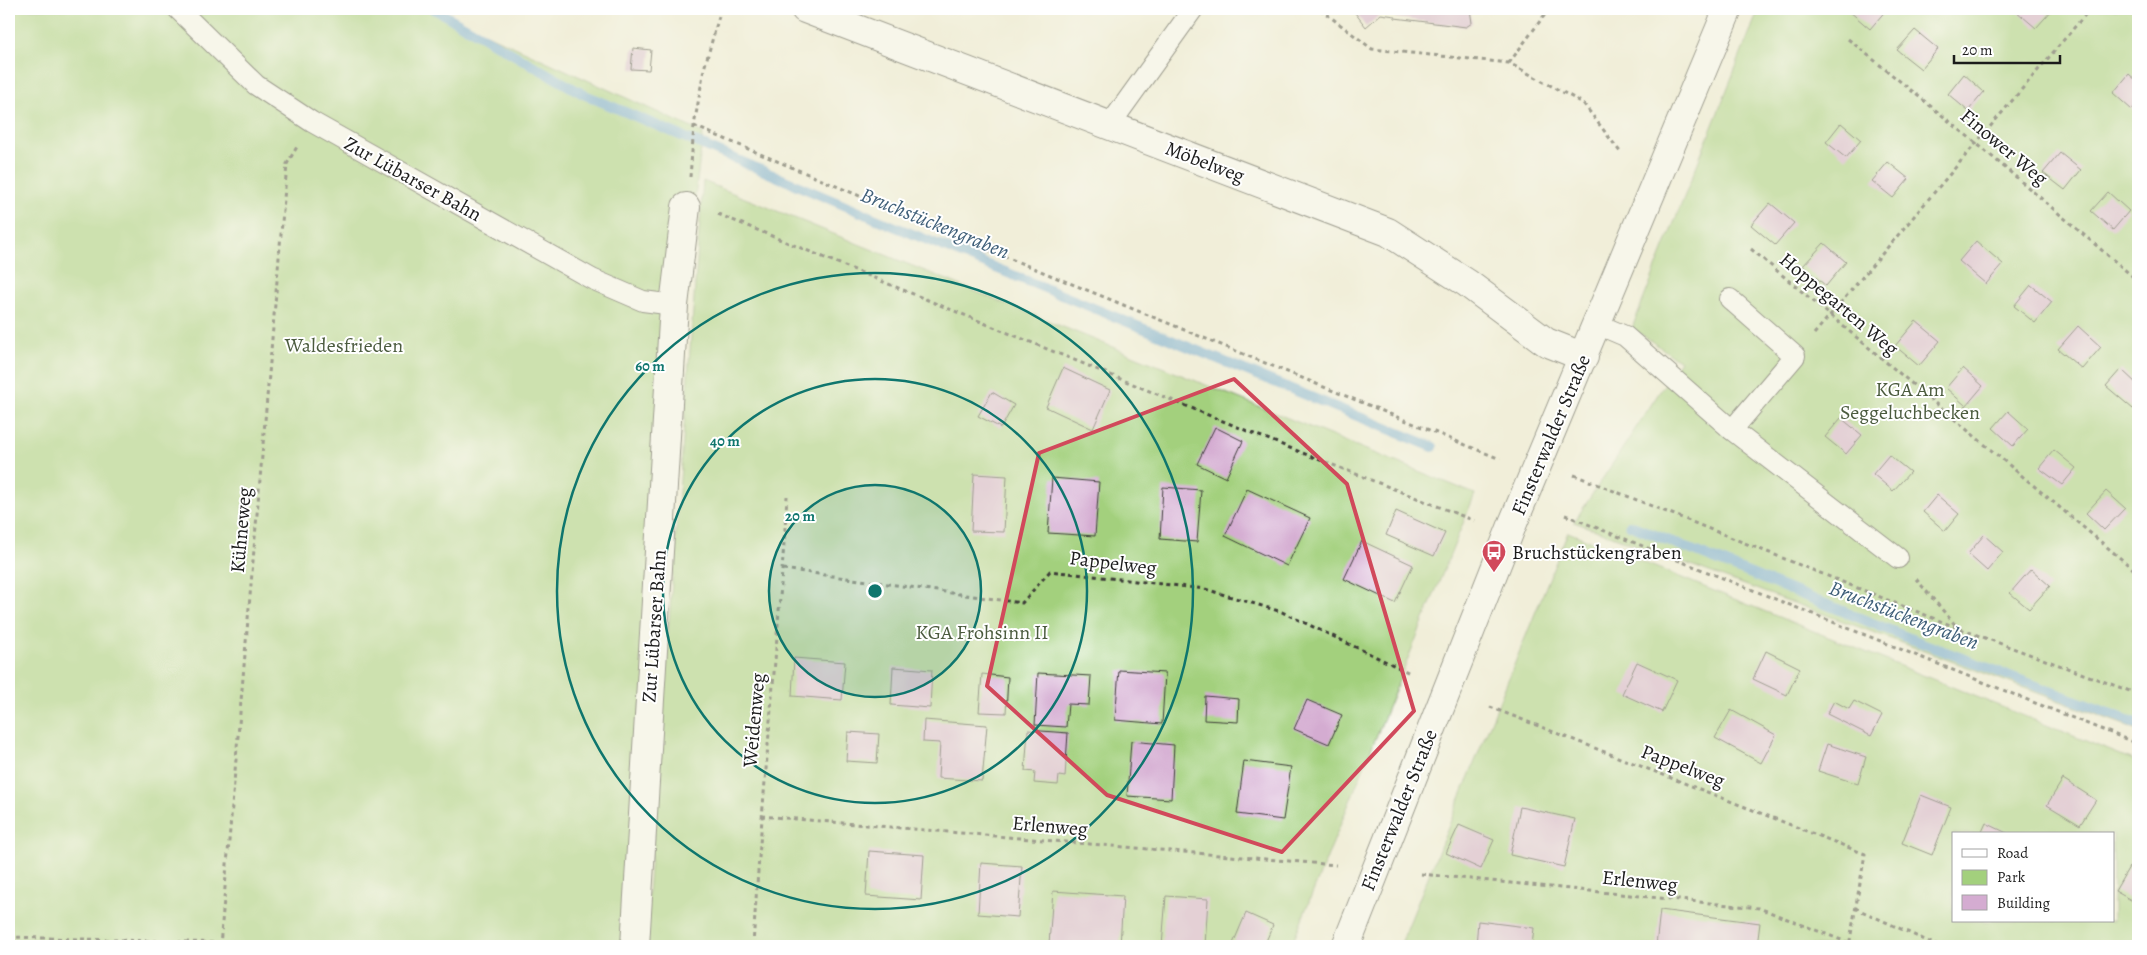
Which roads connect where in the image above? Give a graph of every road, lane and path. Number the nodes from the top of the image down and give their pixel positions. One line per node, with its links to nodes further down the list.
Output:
1 (178, 9): 11 (lane, Zur Lübarser Bahn)
2 (721, 9): 12 (path)
3 (805, 9): 13 (street, Möbelweg)
4 (1193, 9): 13 (lane)
5 (1320, 9): 10 (path)
6 (1549, 9): 10 (path)
7 (1728, 9): 24 (street, Finsterwalder Straße)
8 (2090, 9): 14 (path)
9 (1848, 39): 14 (path, Finower Weg)
10 (1509, 63): 15 (path)
11 (312, 122): 22 (lane, Zur Lübarser Bahn); 46 (path, Kühneweg)
12 (694, 126): 16 (path); 28 (path)
13 (1109, 126): 26 (street, Möbelweg)
14 (1976, 143): 20 (path, Finower Weg); 23 (path)
15 (1621, 153)
16 (692, 158)
17 (686, 207): 22 (street, Zur Lübarser Bahn)
18 (713, 212): 32 (path)
19 (1752, 249): 23 (path, Hoppegarten Weg)
20 (2138, 281)
21 (1730, 299): 25 (lane)
22 (674, 305): 49 (street, Zur Lübarser Bahn)
23 (1829, 316): 25 (path); 35 (path, Hoppegarten Weg)
24 (1597, 324): 26 (street, Finsterwalder Straße); 27 (lane)
25 (1795, 356): 27 (lane)
26 (1584, 357): 51 (street, Finsterwalder Straße)
27 (1732, 430): 33 (lane)
28 (1500, 459)
29 (1574, 475): 36 (path)
30 (787, 496): 34 (path, Weidenweg)
31 (1565, 515): 40 (path)
32 (1475, 521)
33 (1898, 558): 36 (path)
34 (783, 570): 37 (path, Pappelweg); 41 (path, Weidenweg)
35 (2138, 573)
36 (1958, 628): 38 (path)
37 (1410, 673)
38 (2138, 694)
39 (1490, 707): 44 (path, Pappelweg)
40 (2138, 744)
41 (761, 816): 42 (path, Erlenweg); 50 (path, Weidenweg)
42 (1336, 865)
43 (1421, 874): 47 (path, Erlenweg)
44 (1855, 908): 47 (path); 52 (path)
45 (9, 937): 46 (path)
46 (220, 945): 48 (path)
47 (1850, 945)
48 (332, 946)
49 (634, 946)
50 (753, 946)
51 (1346, 946)
52 (1938, 946)

